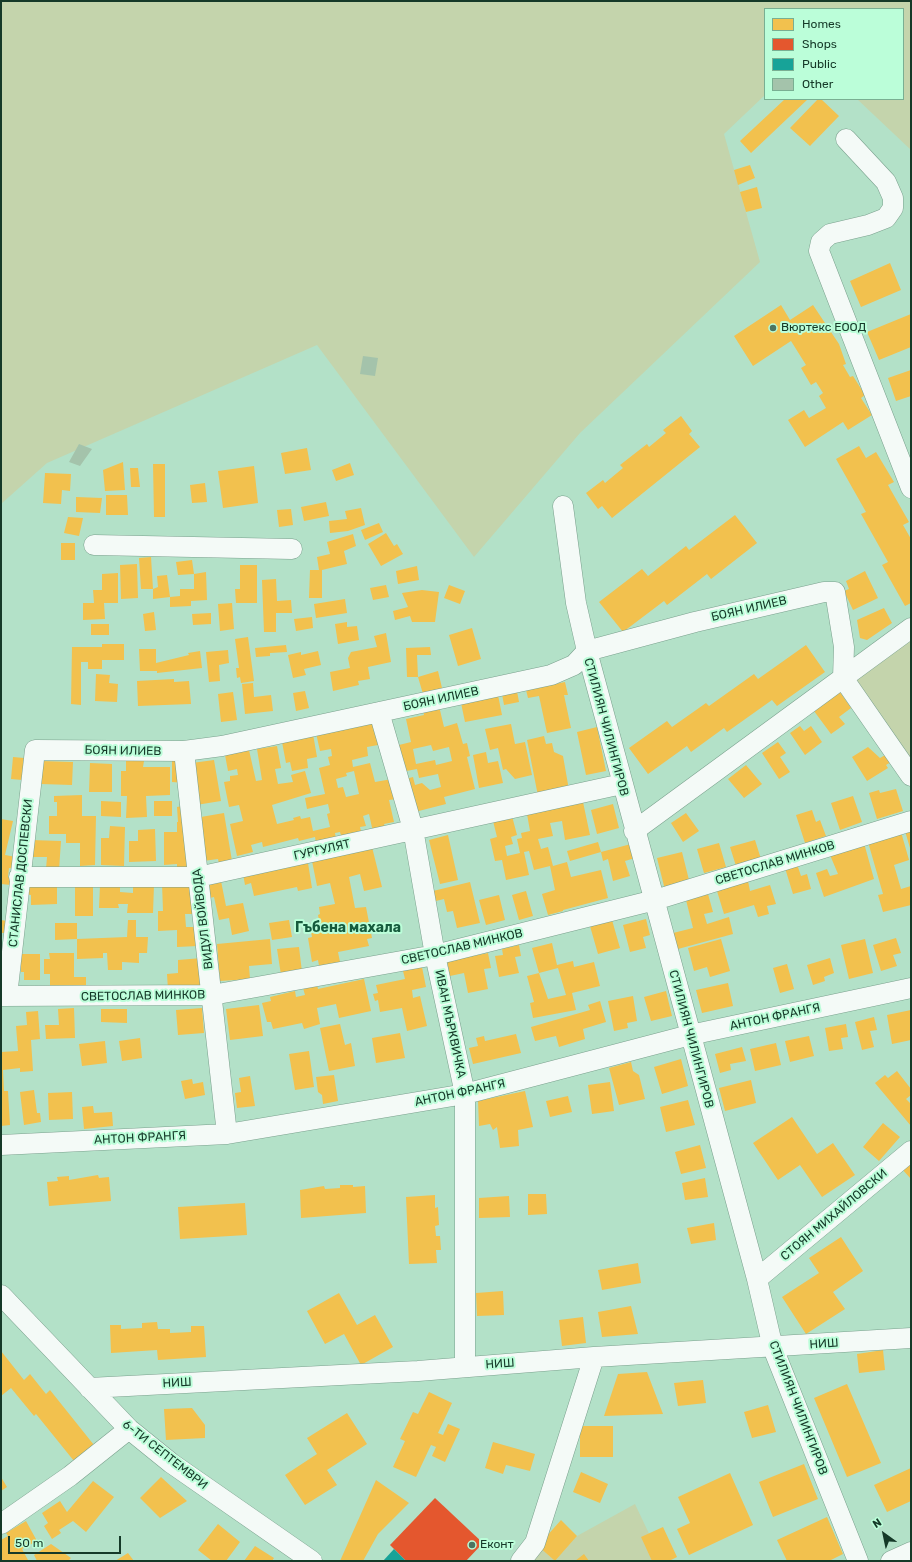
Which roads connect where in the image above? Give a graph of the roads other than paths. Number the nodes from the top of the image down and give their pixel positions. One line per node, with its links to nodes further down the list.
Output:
1 (846, 139): 2 (street)
2 (911, 488)
3 (563, 506): 7 (street, СТИЛИЯН ЧИЛИНГИРОВ)
4 (94, 545): 5 (street)
5 (292, 549)
6 (911, 628): 8 (street)
7 (586, 651): 8 (street, БОЯН ИЛИЕВ); 9 (street, БОЯН ИЛИЕВ); 13 (street, СТИЛИЯН ЧИЛИНГИРОВ)
8 (843, 678): 12 (street); 16 (street)
9 (379, 712): 11 (street, БОЯН ИЛИЕВ); 15 (street, ИВАН МЪРКВИЧКА)
10 (34, 750): 11 (street, БОЯН ИЛИЕВ); 17 (street, СТАНИСЛАВ ДОСПЕВСКИ)
11 (184, 751): 18 (street, ВИДУЛ ВОЙВОДА)
12 (911, 776)
13 (622, 784): 15 (street, ГУРГУЛЯТ); 16 (street, СТИЛИЯН ЧИЛИНГИРОВ)
14 (911, 821): 19 (street, СВЕТОСЛАВ МИНКОВ)
15 (413, 830): 18 (street, ГУРГУЛЯТ); 20 (street, ИВАН МЪРКВИЧКА)
16 (634, 831): 19 (street, СТИЛИЯН ЧИЛИНГИРОВ)
17 (20, 877): 18 (street, ГУРГУЛЯТ); 23 (street, СТАНИСЛАВ ДОСПЕВСКИ)
18 (198, 877): 22 (street, ВИДУЛ ВОЙВОДА)
19 (655, 900): 20 (street, СВЕТОСЛАВ МИНКОВ); 24 (street, СТИЛИЯН ЧИЛИНГИРОВ)
20 (435, 955): 22 (street, СВЕТОСЛАВ МИНКОВ); 25 (street, ИВАН МЪРКВИЧКА)
21 (911, 988): 24 (street, АНТОН ФРАНГЯ)
22 (212, 995): 23 (street, СВЕТОСЛАВ МИНКОВ); 26 (street, ВИДУЛ ВОЙВОДА)
23 (4, 996)
24 (690, 1035): 25 (street, АНТОН ФРАНГЯ); 29 (street, СТИЛИЯН ЧИЛИНГИРОВ)
25 (465, 1094): 26 (street, АНТОН ФРАНГЯ); 34 (street, ИВАН МЪРКВИЧКА)
26 (227, 1134): 27 (street, АНТОН ФРАНГЯ)
27 (1, 1145)
28 (911, 1151): 29 (street, СТОЯН МИХАЙЛОВСКИ)
29 (756, 1279): 32 (street, СТИЛИЯН ЧИЛИНГИРОВ)
30 (1, 1295): 35 (street, 6-ТИ СЕПТЕМВРИ)
31 (911, 1338): 32 (street, НИШ)
32 (773, 1348): 33 (street, НИШ); 41 (street, СТИЛИЯН ЧИЛИНГИРОВ)
33 (594, 1357): 34 (street, НИШ); 40 (street)
34 (465, 1367): 35 (street, НИШ)
35 (90, 1388): 36 (street, 6-ТИ СЕПТЕМВРИ)
36 (129, 1429): 37 (street); 39 (street, 6-ТИ СЕПТЕМВРИ)
37 (1, 1524)
38 (911, 1552): 42 (street)
39 (312, 1561)
40 (521, 1561)
41 (858, 1561)
42 (891, 1561)

